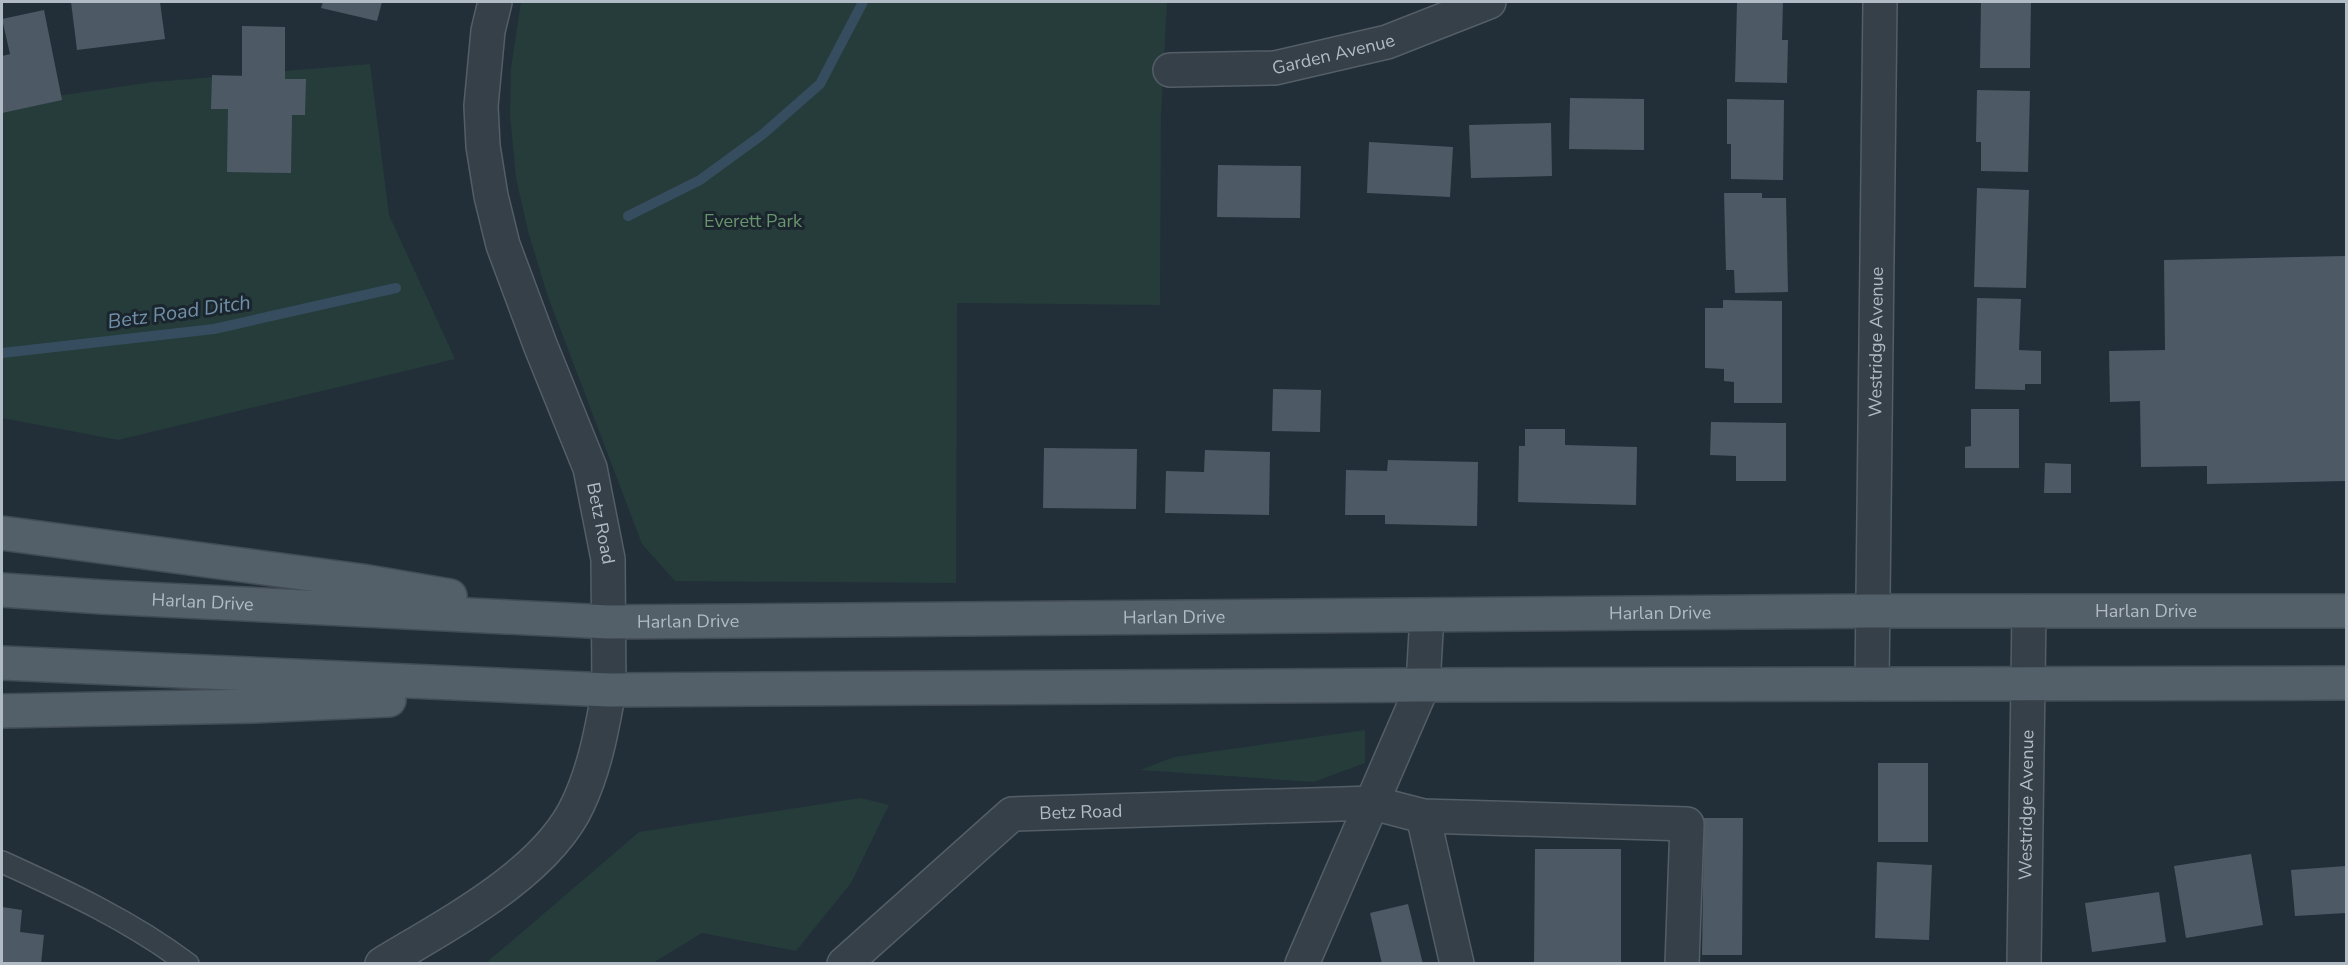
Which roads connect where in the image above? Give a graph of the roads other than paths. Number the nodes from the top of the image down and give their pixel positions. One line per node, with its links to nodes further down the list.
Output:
1 (495, 2): 11 (street, Betz Road)
2 (1489, 2): 4 (street, Garden Avenue)
3 (1880, 2): 7 (street, Westridge Avenue)
4 (1170, 69)
5 (2, 533): 11 (main road)
6 (2, 590): 11 (main road, Harlan Drive)
7 (1874, 611): 8 (main road, Harlan Drive); 10 (main road, Harlan Drive); 14 (street, Westridge Avenue)
8 (2029, 611): 9 (main road, Harlan Drive); 15 (street, Westridge Avenue)
9 (2346, 611)
10 (1426, 615): 11 (main road, Harlan Drive); 16 (street)
11 (609, 622): 17 (street, Betz Road)
12 (2, 663): 17 (main road)
13 (2346, 683): 15 (main road)
14 (1872, 684): 15 (main road); 16 (main road)
15 (2029, 684): 28 (street, Westridge Avenue)
16 (1424, 685): 17 (main road); 19 (street)
17 (609, 690): 18 (main road); 23 (street, Betz Road)
18 (2, 711)
19 (1373, 803): 20 (street); 24 (street, Betz Road); 25 (street)
20 (1424, 816): 26 (street); 27 (street)
21 (2, 862): 22 (lane)
22 (188, 963)
23 (382, 963)
24 (844, 963)
25 (1302, 963)
26 (1457, 963)
27 (1682, 963)
28 (2024, 963)

